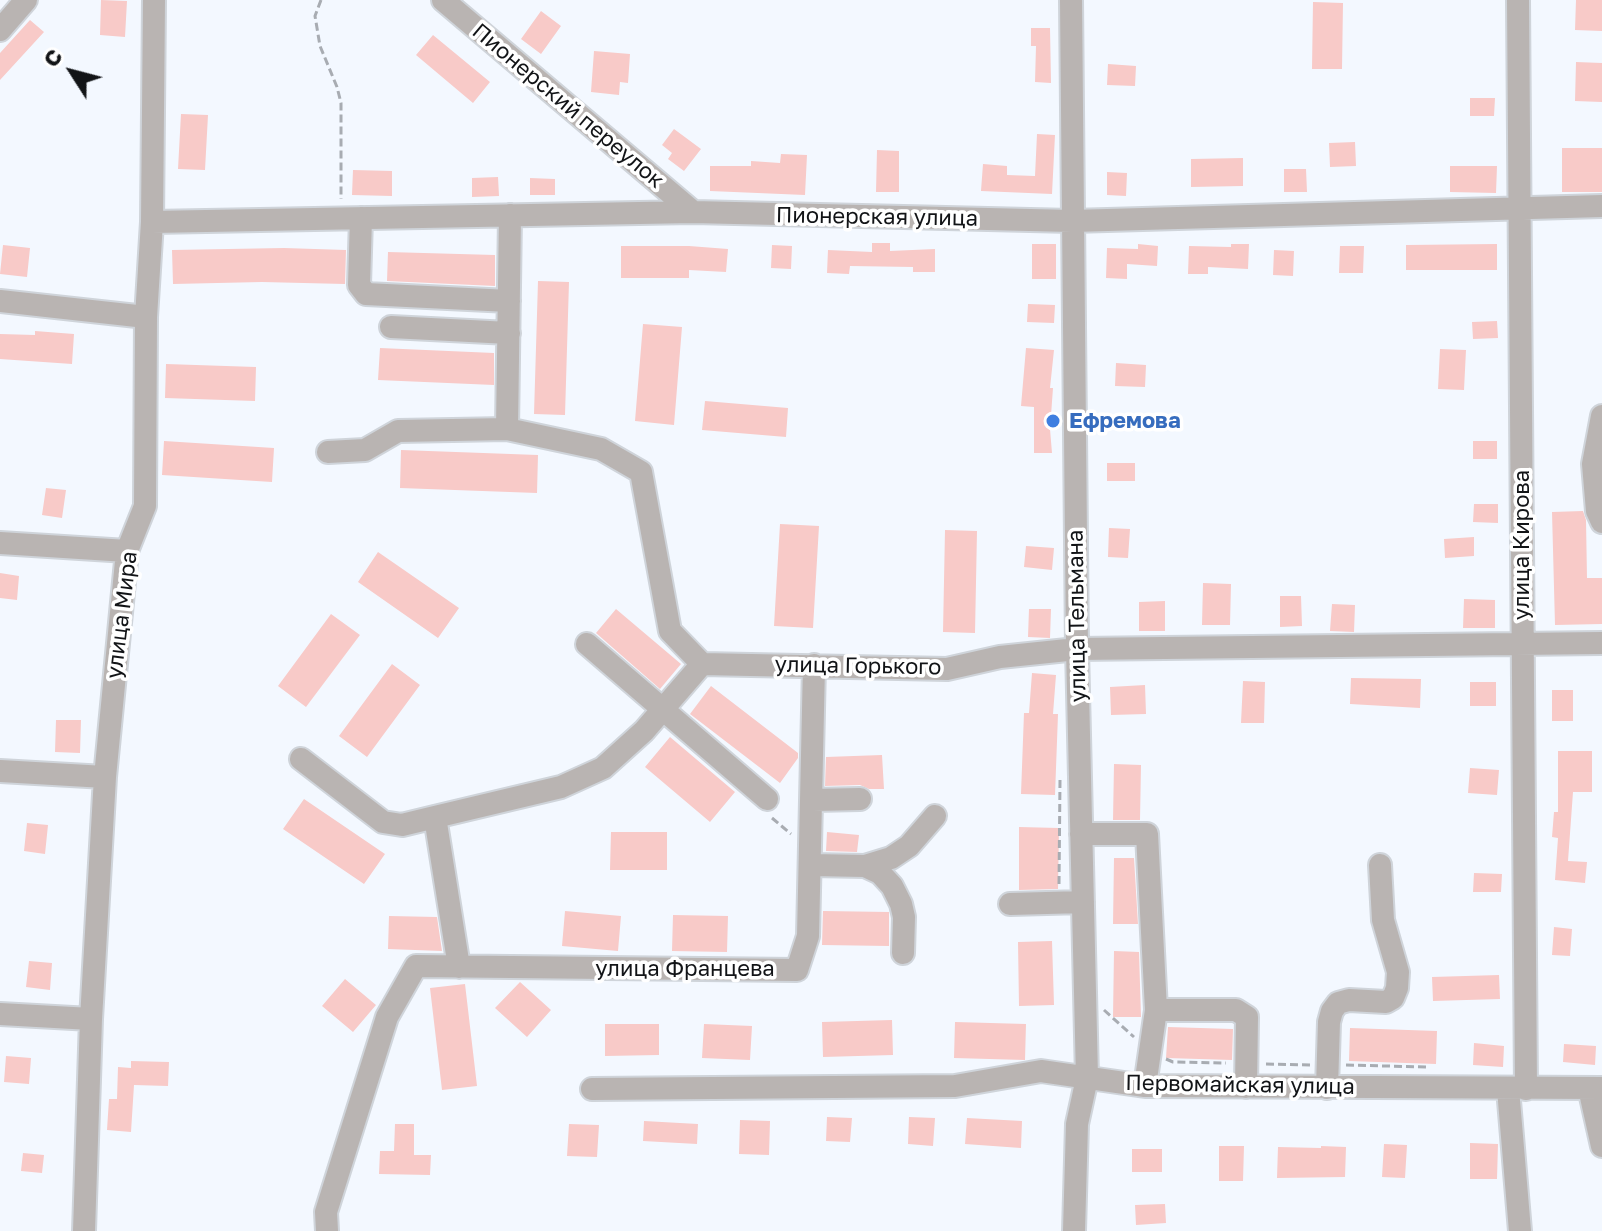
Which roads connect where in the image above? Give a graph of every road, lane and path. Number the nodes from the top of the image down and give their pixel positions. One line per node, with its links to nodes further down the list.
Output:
1 (26, 0): 7 (street)
2 (154, 0): 14 (street, улица Мира)
3 (321, 0): 12 (path)
4 (443, 0): 10 (street, Пионерский переулок)
5 (1071, 0): 13 (street, улица Тельмана)
6 (1518, 0): 9 (street, улица Кирова)
7 (0, 30)
8 (1602, 206): 9 (street, Пионерская улица)
9 (1521, 207): 13 (street, Пионерская улица); 28 (street, улица Кирова)
10 (693, 212): 11 (street, Пионерская улица); 13 (street, Пионерская улица)
11 (510, 215): 12 (street, Пионерская улица); 16 (street)
12 (351, 218): 14 (street, Пионерская улица); 16 (street)
13 (1072, 221): 29 (street, улица Тельмана)
14 (152, 222): 17 (street, улица Мира)
15 (0, 301): 17 (street)
16 (509, 301): 19 (street)
17 (146, 317): 25 (street, улица Мира)
18 (391, 327): 19 (street)
19 (509, 333): 21 (street)
20 (1602, 416): 23 (street)
21 (507, 429): 22 (street); 30 (street)
22 (328, 452)
23 (1602, 522)
24 (0, 543): 25 (street)
25 (127, 551): 35 (street, улица Мира)
26 (1602, 643): 28 (street, улица Горького)
27 (587, 644): 32 (street)
28 (1523, 644): 29 (street, улица Горького); 58 (street, улица Кирова)
29 (1077, 649): 31 (street, улица Горького); 41 (street, улица Тельмана)
30 (702, 664): 31 (street, улица Горького); 32 (street)
31 (814, 665): 38 (street, улица Францева)
32 (664, 709): 36 (street); 40 (street)
33 (301, 759): 40 (street)
34 (0, 771): 35 (street)
35 (105, 777): 51 (street, улица Мира)
36 (767, 799): 42 (path)
37 (860, 799): 38 (street)
38 (813, 800): 42 (street, улица Францева)
39 (935, 816): 44 (street)
40 (435, 817): 48 (street)
41 (1081, 834): 45 (street, улица Тельмана); 49 (street)
42 (812, 859): 44 (street); 48 (street, улица Францева)
43 (1380, 865): 55 (street)
44 (865, 866): 47 (street)
45 (1083, 902): 46 (street); 52 (street, улица Тельмана)
46 (1010, 904)
47 (903, 953)
48 (459, 967): 61 (street, улица Францева)
49 (1156, 1010): 53 (street); 54 (street)
50 (0, 1014): 51 (street)
51 (91, 1019): 60 (street, улица Мира)
52 (1087, 1078): 53 (street, Первомайская улица); 57 (street, Первомайская улица); 62 (street, улица Тельмана)
53 (1145, 1086): 54 (street, Первомайская улица)
54 (1246, 1087): 55 (street, Первомайская улица)
55 (1327, 1088): 58 (street, Первомайская улица)
56 (1595, 1088): 58 (street, Первомайская улица); 59 (street)
57 (592, 1089)
58 (1517, 1089): 63 (street, улица Кирова)
59 (1602, 1146)
60 (84, 1231)
61 (327, 1231)
62 (1074, 1231)
63 (1520, 1231)

